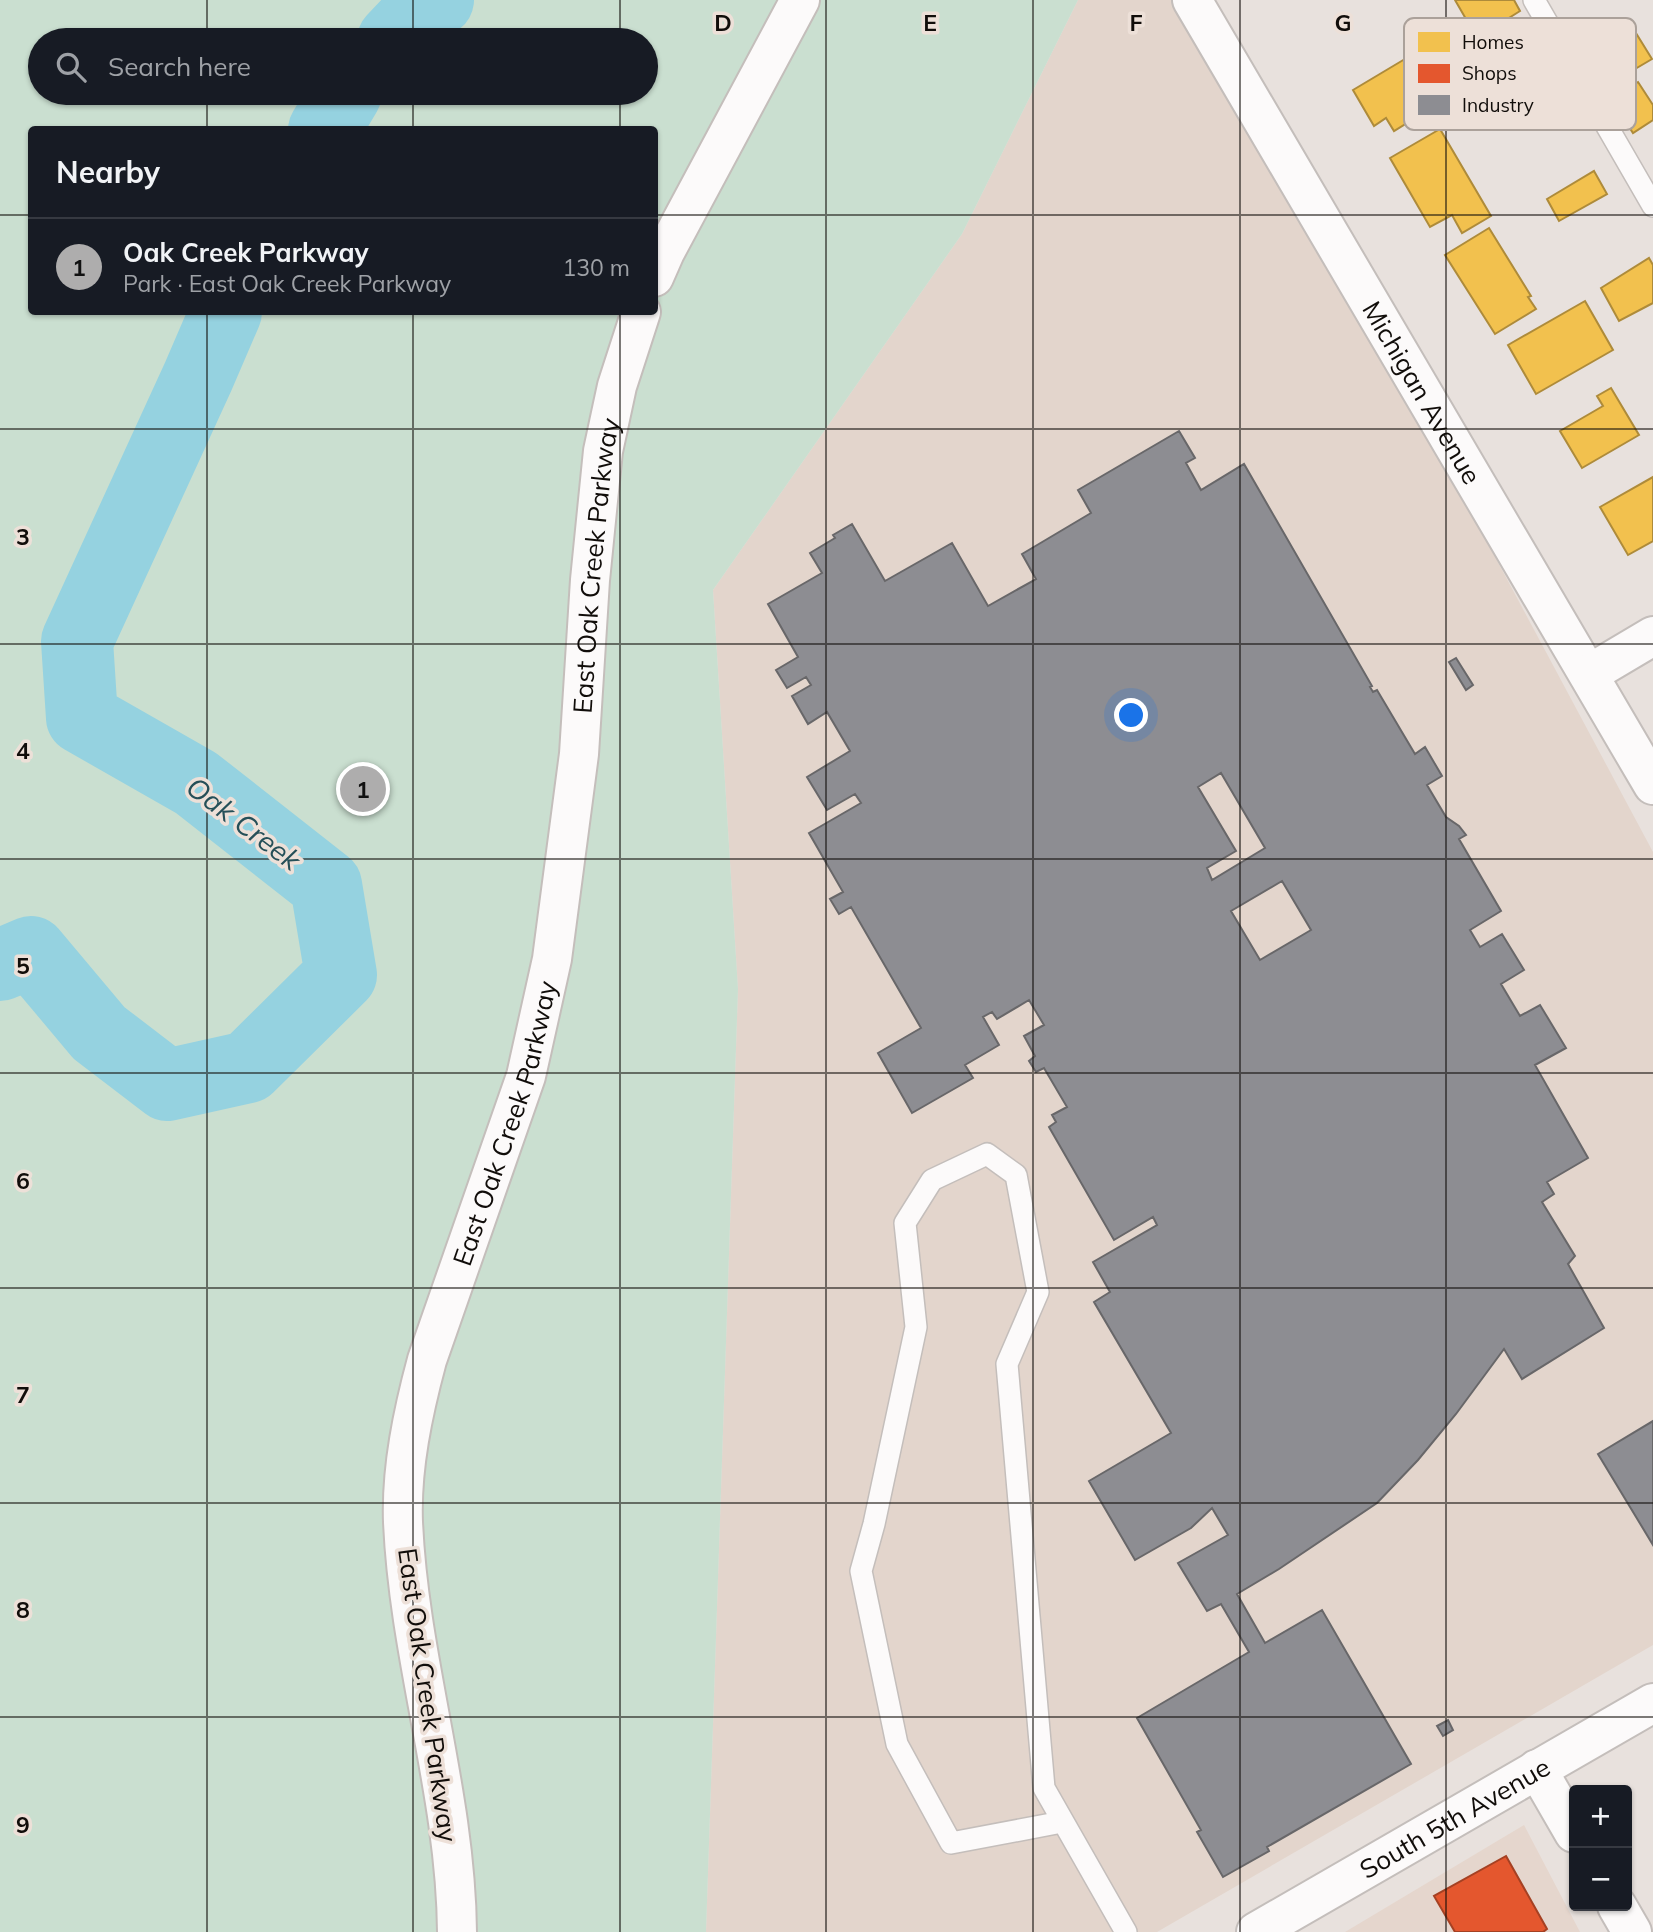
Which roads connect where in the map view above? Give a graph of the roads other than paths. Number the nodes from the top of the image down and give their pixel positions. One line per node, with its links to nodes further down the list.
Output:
1 (800, 0): 7 (street)
2 (1192, 0): 10 (street, Michigan Avenue)
3 (1534, 0): 4 (lane)
4 (1544, 18)
5 (1609, 130): 6 (lane)
6 (1653, 206)
7 (658, 267)
8 (640, 315): 18 (street, East Oak Creek Parkway)
9 (1653, 636): 10 (street)
10 (1589, 674): 11 (street, Michigan Avenue)
11 (1653, 785)
12 (1653, 1703): 13 (street, South 5th Avenue)
13 (1537, 1769): 15 (street); 17 (street, South 5th Avenue)
14 (1062, 1822): 14 (lane); 19 (lane)
15 (1569, 1824)
16 (1620, 1911): 20 (street)
17 (1270, 1929)
18 (457, 1932)
19 (1126, 1932)
20 (1632, 1932)

